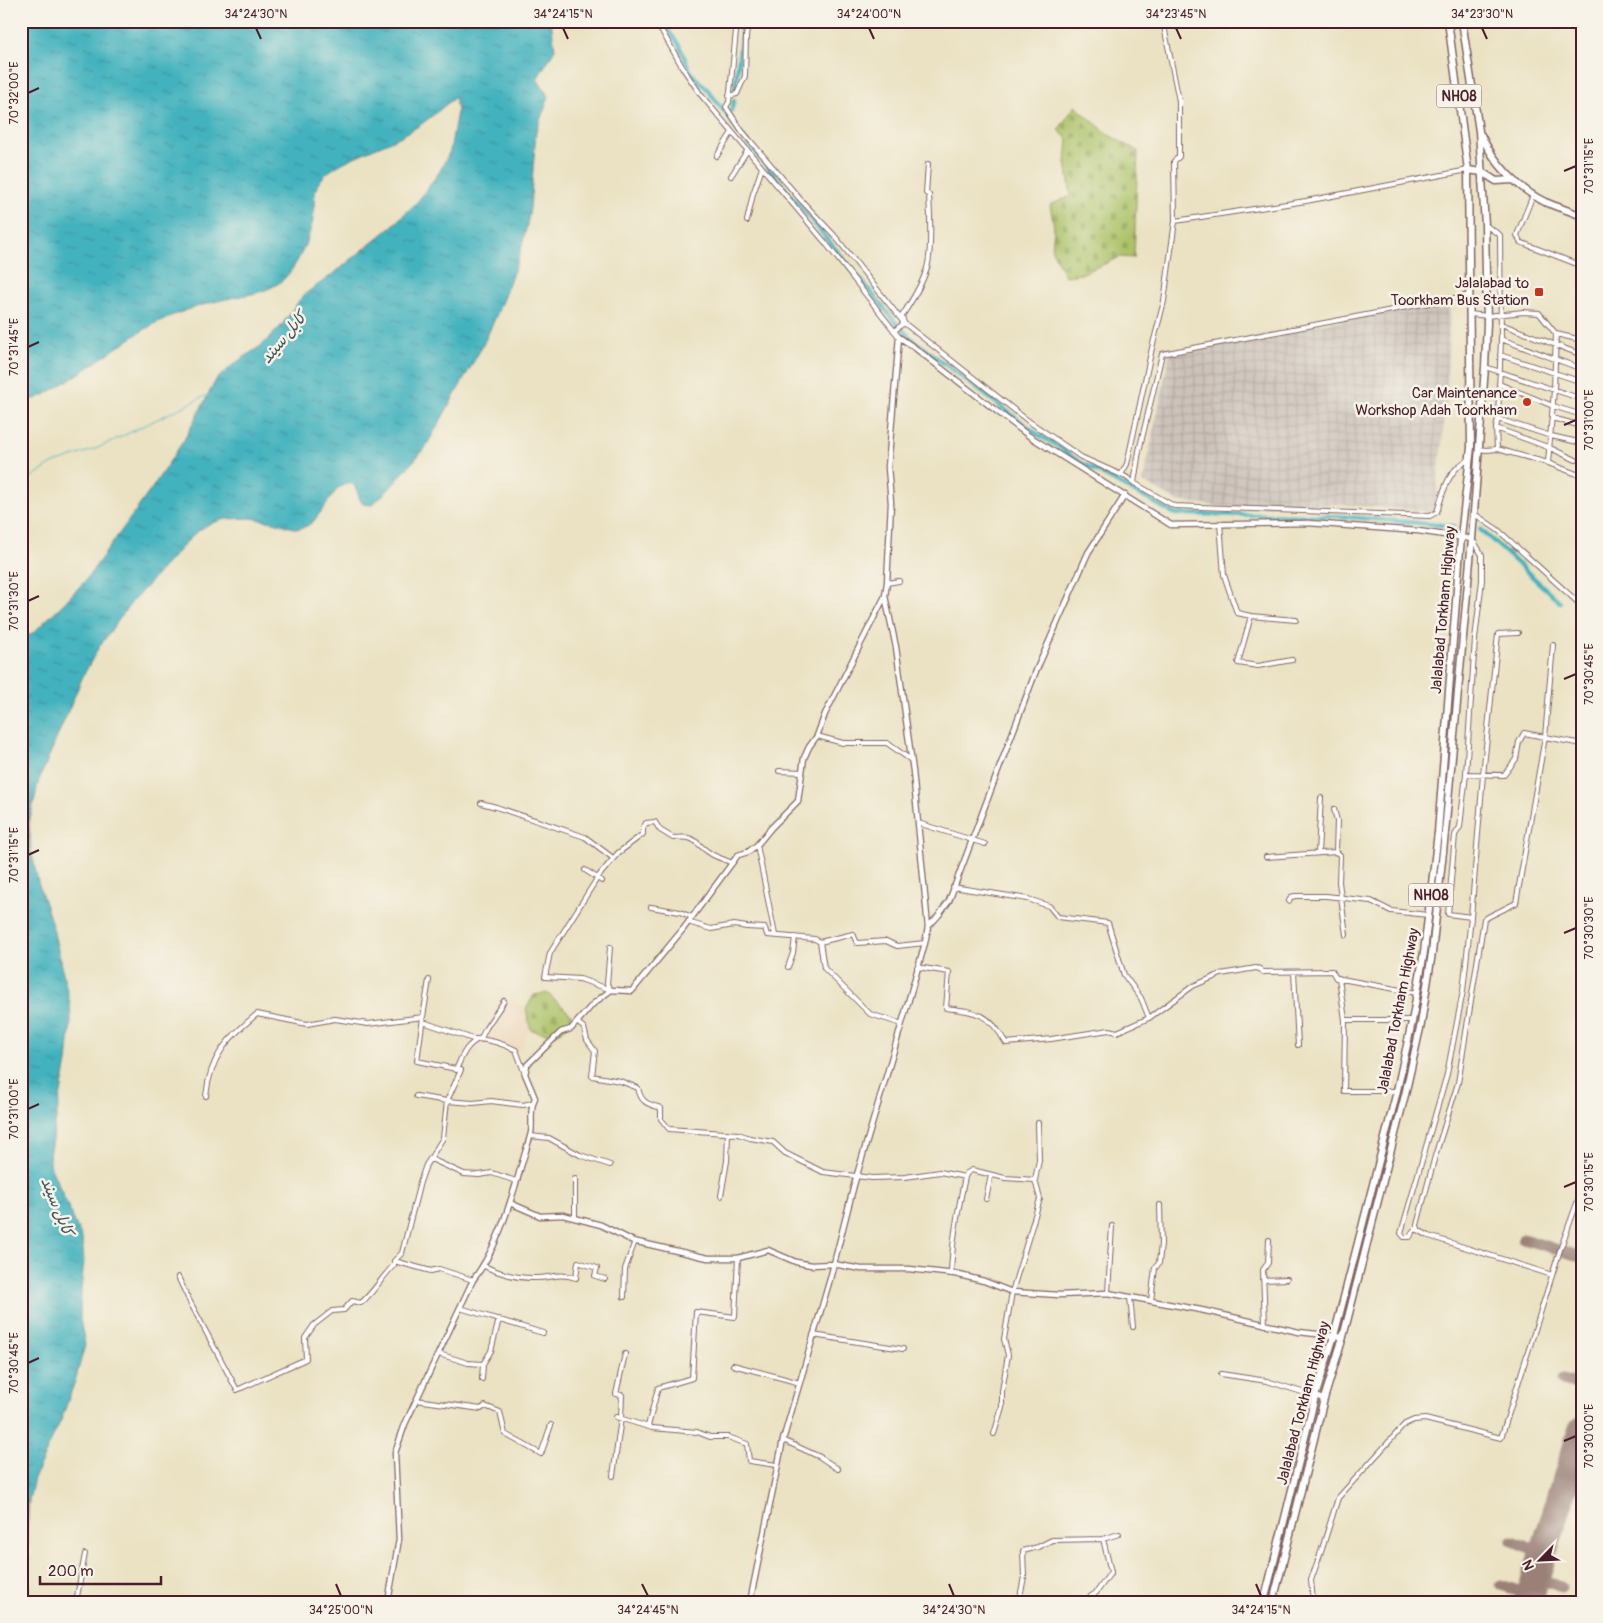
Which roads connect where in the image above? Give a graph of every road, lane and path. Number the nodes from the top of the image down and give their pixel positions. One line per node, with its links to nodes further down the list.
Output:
1 (653, 21): 9 (street)
2 (737, 21): 7 (street)
3 (748, 21): 7 (street)
4 (1163, 21): 21 (street)
5 (1448, 21): 14 (highway, NH08)
6 (1462, 21): 8 (highway, NH08)
7 (729, 96): 28 (street)
8 (1479, 131): 15 (highway, NH08); 17 (highway)
9 (732, 132): 10 (street); 11 (street)
10 (747, 151): 13 (street); 16 (street)
11 (717, 156)
12 (928, 164): 28 (street)
13 (762, 168): 20 (street); 30 (street)
14 (1468, 170): 15 (highway); 21 (street); 24 (highway, Jalalabad Torkham Highway / NH08)
15 (1482, 172): 17 (highway); 22 (highway, NH08)
16 (732, 176)
17 (1512, 180): 18 (highway)
18 (1533, 195): 19 (highway); 23 (street)
19 (1582, 216)
20 (747, 221)
21 (1175, 221): 61 (street)
22 (1485, 225): 26 (street); 27 (highway, NH08)
23 (1582, 266)
24 (1470, 295): 25 (highway, Jalalabad Torkham Highway / NH08); 63 (street)
25 (1470, 314): 27 (street); 58 (highway, Jalalabad Torkham Highway / NH08)
26 (1500, 315): 27 (street); 29 (street); 31 (street)
27 (1487, 316): 39 (highway, NH08)
28 (904, 323): 30 (street); 61 (street)
29 (1501, 324): 33 (street); 35 (street)
30 (894, 331): 32 (street)
31 (1556, 334): 34 (street); 35 (street)
32 (899, 337): 64 (street); 70 (street)
33 (1501, 339): 36 (street); 38 (street)
34 (1582, 340)
35 (1555, 345): 37 (street); 38 (street)
36 (1500, 355): 41 (street); 42 (street)
37 (1582, 355)
38 (1555, 360): 40 (street); 42 (street)
39 (1485, 367): 41 (street); 56 (highway, NH08)
40 (1582, 369)
41 (1500, 372): 44 (street); 45 (street)
42 (1555, 373): 43 (street); 45 (street)
43 (1582, 382)
44 (1498, 384): 47 (street); 50 (street)
45 (1554, 390): 46 (street); 47 (street)
46 (1582, 399)
47 (1553, 406): 48 (street); 49 (street)
48 (1582, 415)
49 (1552, 418): 51 (street); 53 (street)
50 (1498, 419): 52 (street); 53 (street)
51 (1582, 426)
52 (1496, 428): 55 (street); 57 (street)
53 (1550, 436): 54 (street); 55 (street)
54 (1578, 442)
55 (1550, 448): 59 (street); 60 (street)
56 (1478, 449): 57 (street); 65 (highway, NH08)
57 (1497, 449): 60 (street)
58 (1469, 460): 63 (street); 67 (highway, Jalalabad Torkham Highway / NH08)
59 (1576, 460)
60 (1548, 463): 62 (street)
61 (1121, 475): 63 (street)
62 (1582, 476)
63 (1134, 482)
64 (1125, 495): 66 (street); 90 (street)
65 (1473, 512): 68 (highway, NH08); 72 (street)
66 (1220, 523): 67 (street); 73 (street)
67 (1461, 537): 68 (street); 105 (highway, Jalalabad Torkham Highway / NH08)
68 (1471, 541): 84 (street); 182 (highway, NH08)
69 (899, 581): 70 (street)
70 (887, 583): 71 (street)
71 (885, 596): 78 (street); 81 (street)
72 (1582, 606)
73 (1251, 616): 74 (street); 77 (street)
74 (1296, 620)
75 (1518, 633): 85 (street)
76 (1553, 645): 79 (street)
77 (1292, 660)
78 (817, 736): 81 (street); 83 (street)
79 (1545, 737): 80 (street); 85 (street); 156 (street)
80 (1582, 744)
81 (911, 760): 89 (street)
82 (779, 771): 83 (street)
83 (802, 772): 92 (street)
84 (1466, 774): 85 (street); 106 (street)
85 (1483, 775): 106 (street)
86 (1321, 798): 94 (street)
87 (481, 804): 96 (street)
88 (1334, 809): 93 (street)
89 (918, 823): 90 (street); 108 (street)
90 (972, 839): 91 (street); 101 (street)
91 (985, 844)
92 (757, 845): 97 (street); 109 (street)
93 (1336, 852): 94 (street); 102 (street)
94 (1318, 853): 95 (street)
95 (1266, 857)
96 (613, 858): 97 (street); 99 (street)
97 (732, 863): 107 (street)
98 (585, 870): 99 (street)
99 (598, 877): 100 (street); 120 (street)
100 (602, 881)
101 (953, 887): 108 (street); 123 (street)
102 (1341, 898): 103 (street); 105 (street); 110 (street)
103 (1288, 901)
104 (651, 908): 107 (street)
105 (1428, 915): 121 (highway, Jalalabad Torkham Highway / NH08)
106 (1471, 918): 156 (street)
107 (691, 919): 109 (street); 120 (street)
108 (928, 927): 113 (street)
109 (775, 935): 111 (street)
110 (1346, 935)
111 (795, 937): 112 (street); 115 (street)
112 (820, 942): 113 (street); 128 (street)
113 (925, 943): 116 (street)
114 (610, 947): 120 (street)
115 (788, 967)
116 (917, 967): 123 (street); 128 (street)
117 (1294, 972): 118 (street); 123 (street); 130 (street)
118 (1339, 978): 121 (street); 125 (street)
119 (429, 980): 124 (street)
120 (611, 990): 127 (street)
121 (1417, 993): 126 (highway, Jalalabad Torkham Highway / NH08)
122 (504, 1001): 129 (street)
123 (1149, 1018)
124 (423, 1020): 129 (street); 131 (street); 134 (street)
125 (1344, 1020): 126 (street); 133 (street)
126 (1412, 1020): 133 (highway, Jalalabad Torkham Highway / NH08)
127 (577, 1022): 132 (street); 139 (street)
128 (902, 1024): 144 (street)
129 (481, 1038): 131 (street); 132 (street)
130 (1298, 1045)
131 (456, 1070): 136 (street)
132 (525, 1074): 137 (street)
133 (1397, 1091): 181 (highway, Jalalabad Torkham Highway / NH08)
134 (206, 1096)
135 (416, 1096): 136 (street)
136 (447, 1101): 137 (street); 141 (street)
137 (532, 1103): 140 (street)
138 (1038, 1123): 147 (street)
139 (728, 1133): 144 (street); 150 (street)
140 (530, 1136): 142 (street); 148 (street)
141 (431, 1159): 148 (street); 160 (street)
142 (610, 1165)
143 (991, 1175): 145 (street); 147 (street); 151 (street)
144 (857, 1176): 145 (street); 161 (street)
145 (965, 1177): 163 (street)
146 (575, 1179): 154 (street)
147 (1035, 1180): 170 (street)
148 (516, 1181): 152 (street)
149 (1582, 1189): 164 (street)
150 (721, 1196)
151 (986, 1199)
152 (510, 1204): 154 (street); 162 (street)
153 (1160, 1205): 174 (street)
154 (575, 1218): 157 (street)
155 (1112, 1226): 171 (street)
156 (1418, 1228): 164 (street)
157 (635, 1240): 159 (street); 172 (street)
158 (1270, 1240): 169 (street)
159 (738, 1258): 161 (street); 197 (street)
160 (394, 1261): 165 (street); 168 (street)
161 (833, 1264): 163 (street); 180 (street)
162 (484, 1266): 166 (street); 168 (street)
163 (951, 1274): 170 (street)
164 (1552, 1275): 213 (street)
165 (178, 1277)
166 (605, 1278)
167 (1287, 1279): 169 (street)
168 (473, 1280): 175 (street)
169 (1263, 1280): 177 (street)
170 (1012, 1292): 171 (street); 198 (street)
171 (1108, 1293): 173 (street)
172 (624, 1297)
173 (1130, 1297): 174 (street); 178 (street)
174 (1151, 1301): 177 (street)
175 (460, 1308): 176 (street); 184 (street)
176 (499, 1319): 179 (street); 186 (street)
177 (1265, 1325): 181 (street)
178 (1133, 1327)
179 (543, 1333)
180 (813, 1335): 183 (street); 190 (street)
181 (1334, 1336): 182 (street); 191 (highway, Jalalabad Torkham Highway / NH08)
182 (1343, 1337): 193 (highway, NH08)
183 (903, 1349)
184 (439, 1354): 186 (street); 192 (street)
185 (625, 1354): 195 (street)
186 (483, 1364): 189 (street)
187 (733, 1365): 190 (street)
188 (1221, 1374): 191 (street)
189 (482, 1379)
190 (800, 1384): 199 (street)
191 (1315, 1397): 193 (street); 211 (highway, Jalalabad Torkham Highway / NH08)
192 (416, 1400): 196 (street); 207 (street)
193 (1324, 1400): 212 (highway, NH08)
194 (616, 1417): 195 (street)
195 (621, 1418): 197 (street); 202 (street)
196 (551, 1425)
197 (648, 1426): 200 (street)
198 (994, 1434)
199 (783, 1440): 200 (street); 201 (street)
200 (777, 1465): 208 (street)
201 (838, 1469)
202 (614, 1476)
203 (1119, 1534): 204 (street)
204 (1103, 1539): 209 (street); 210 (street)
205 (85, 1554): 206 (street)
206 (76, 1602)
207 (388, 1602)
208 (750, 1602)
209 (1019, 1602)
210 (1082, 1602)
211 (1264, 1602)
212 (1273, 1602)
213 (1313, 1602)

